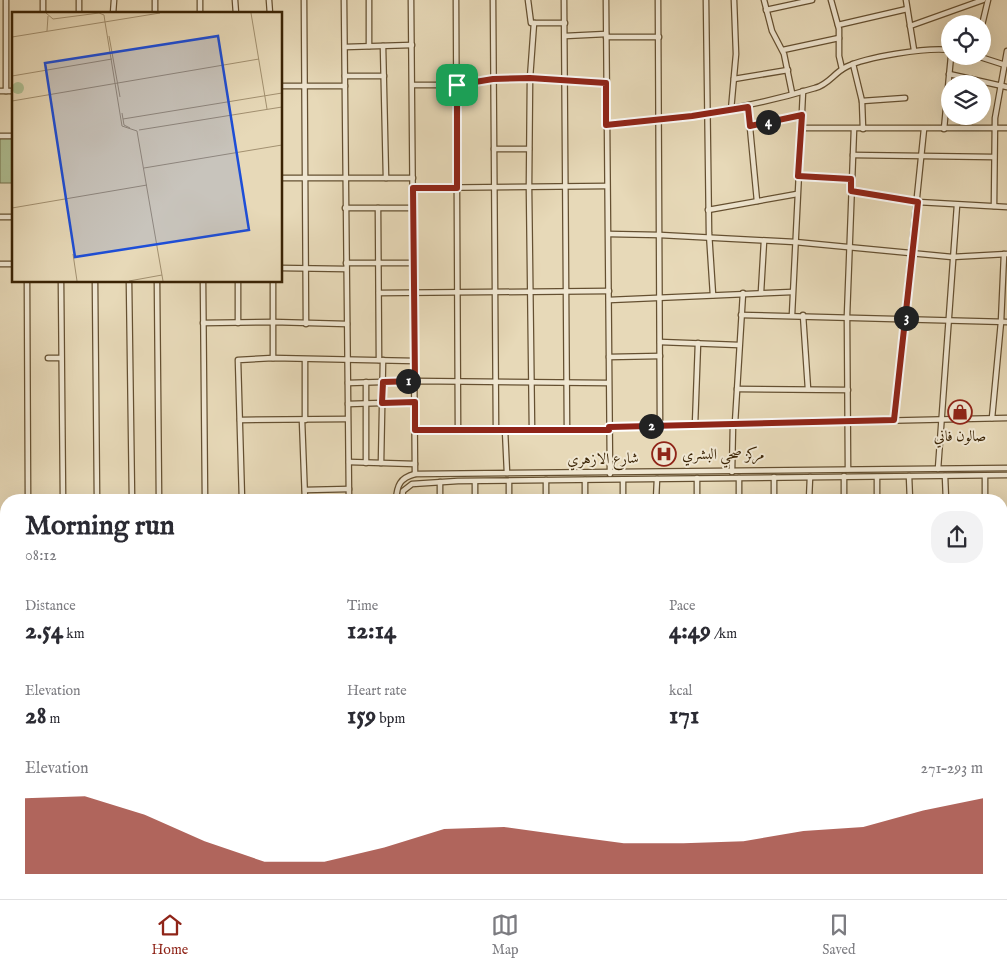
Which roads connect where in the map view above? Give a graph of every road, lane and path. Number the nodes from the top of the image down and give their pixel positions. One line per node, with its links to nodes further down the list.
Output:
1 (6, 0): 61 (street)
2 (304, 0): 58 (street)
3 (344, 0): 34 (street)
4 (369, 0): 32 (street)
5 (411, 0): 31 (street)
6 (456, 0): 53 (street)
7 (493, 0): 49 (street)
8 (528, 0): 23 (street)
9 (564, 0): 24 (street)
10 (606, 0): 28 (street)
11 (658, 0): 29 (street)
12 (706, 0): 69 (street)
13 (734, 0): 51 (street)
14 (764, 0): 21 (street)
15 (812, 0): 21 (street)
16 (831, 0): 25 (street)
17 (906, 0): 20 (street)
18 (983, 0): 26 (street)
19 (988, 0): 22 (street)
20 (907, 9): 25 (street); 26 (street)
21 (766, 10): 35 (street)
22 (984, 15)
23 (534, 23): 24 (street); 48 (street)
24 (565, 23): 27 (street)
25 (838, 24): 30 (street)
26 (910, 26): 36 (street)
27 (565, 36): 28 (street); 50 (street)
28 (606, 36): 29 (street); 52 (street)
29 (659, 36): 71 (street)
30 (839, 38): 35 (street); 44 (street)
31 (412, 45): 33 (street); 57 (street)
32 (369, 46): 33 (street); 34 (street)
33 (383, 46): 47 (street)
34 (345, 47): 46 (street)
35 (783, 50): 43 (street)
36 (914, 50): 37 (street); 40 (street)
37 (941, 50)
38 (1007, 51): 41 (street)
39 (991, 60): 41 (street)
40 (853, 64): 44 (street); 66 (street)
41 (1004, 64): 54 (street)
42 (950, 65): 45 (street)
43 (788, 70): 51 (street); 64 (street)
44 (842, 70): 63 (street)
45 (949, 74): 54 (street); 80 (street)
46 (344, 76): 47 (street); 56 (street)
47 (384, 76): 89 (street)
48 (530, 78): 49 (street); 50 (street); 82 (street)
49 (493, 79): 53 (street); 81 (street)
50 (566, 79): 52 (street); 96 (street)
51 (734, 79): 68 (street)
52 (606, 83): 72 (street)
53 (457, 85): 57 (street); 98 (street)
54 (999, 85): 59 (street); 75 (street)
55 (282, 86): 58 (street)
56 (345, 86): 58 (street); 88 (street)
57 (413, 86): 90 (street)
58 (305, 87): 91 (street)
59 (1007, 87)
60 (0, 91): 61 (street)
61 (6, 91): 62 (street)
62 (12, 91)
63 (803, 91): 64 (street); 70 (street)
64 (792, 93): 67 (street)
65 (905, 98): 66 (street)
66 (862, 101): 78 (street)
67 (748, 107): 68 (street); 73 (street)
68 (731, 110): 69 (street)
69 (707, 114): 71 (street); 109 (street)
70 (802, 115): 73 (street); 74 (street)
71 (660, 120): 72 (street); 111 (street)
72 (606, 125): 93 (street)
73 (750, 126): 101 (street)
74 (801, 128): 77 (street); 86 (street)
75 (994, 128): 76 (street); 80 (street); 85 (street)
76 (1007, 128)
77 (854, 129): 78 (street); 83 (street)
78 (863, 129): 79 (street)
79 (924, 129): 80 (street); 84 (street)
80 (944, 129)
81 (494, 149): 82 (street); 94 (street)
82 (529, 149): 95 (street)
83 (853, 155): 84 (street); 92 (street)
84 (922, 156): 85 (street); 102 (street)
85 (993, 157): 104 (street)
86 (798, 176): 92 (street); 100 (street)
87 (282, 178): 91 (street)
88 (346, 178): 89 (street); 91 (street); 106 (street)
89 (386, 178): 90 (street)
90 (413, 178): 97 (street)
91 (305, 179): 123 (street)
92 (851, 179): 99 (street)
93 (607, 186): 96 (street); 110 (street)
94 (494, 187): 95 (street); 98 (street); 136 (street)
95 (529, 187): 96 (street); 137 (street)
96 (566, 187): 132 (street)
97 (413, 188): 98 (street); 108 (street)
98 (457, 188): 135 (street)
99 (851, 191): 102 (street); 115 (street)
100 (798, 194): 101 (street); 114 (street)
101 (757, 201): 109 (street)
102 (918, 202): 103 (street); 116 (street)
103 (957, 204): 104 (street); 118 (street)
104 (994, 206): 105 (street)
105 (1007, 207)
106 (345, 208): 107 (street); 121 (street)
107 (378, 208): 108 (street); 119 (street)
108 (414, 208): 120 (street)
109 (708, 210): 112 (street)
110 (609, 234): 111 (street); 133 (street)
111 (660, 235): 112 (street); 143 (street)
112 (709, 237): 113 (street); 142 (street)
113 (764, 241): 114 (street); 138 (street)
114 (794, 242): 115 (street); 139 (street)
115 (849, 246): 116 (street); 148 (street)
116 (912, 252): 118 (street); 149 (street)
117 (1006, 254): 118 (street); 152 (street)
118 (952, 256): 150 (street)
119 (379, 263): 120 (street); 121 (street); 140 (street)
120 (414, 263): 134 (street)
121 (346, 266): 123 (street); 156 (street)
122 (282, 268): 123 (street)
123 (306, 270): 155 (street)
124 (26, 282): 234 (street)
125 (61, 282): 163 (street)
126 (96, 282): 236 (street)
127 (129, 282): 237 (street)
128 (158, 282): 238 (street)
129 (203, 282): 153 (street)
130 (238, 282): 154 (street)
131 (273, 282): 151 (street)
132 (566, 291): 133 (street); 137 (street); 170 (street)
133 (609, 291): 144 (street)
134 (414, 292): 135 (street); 140 (street); 168 (street)
135 (458, 292): 136 (street); 173 (street)
136 (495, 292): 137 (street); 174 (street)
137 (530, 292): 175 (street)
138 (761, 292): 139 (street); 141 (street)
139 (792, 292): 146 (street)
140 (379, 293): 167 (street)
141 (743, 293): 142 (street); 145 (street)
142 (713, 295): 143 (street)
143 (660, 298): 144 (street); 157 (street)
144 (609, 300): 161 (street)
145 (741, 315): 146 (street); 159 (street)
146 (792, 315): 147 (street)
147 (804, 315): 148 (street); 179 (street)
148 (847, 316): 149 (street); 180 (street)
149 (906, 319): 150 (street); 192 (street)
150 (947, 321): 152 (street); 188 (street)
151 (273, 322): 154 (street); 155 (street); 164 (street)
152 (1004, 322): 185 (street)
153 (203, 323): 154 (street); 239 (street)
154 (238, 324)
155 (306, 324): 156 (street)
156 (347, 324): 165 (street)
157 (660, 342): 158 (street); 160 (street)
158 (698, 343): 159 (street); 193 (street)
159 (739, 344): 178 (street)
160 (660, 356): 161 (street); 195 (street)
161 (609, 357): 177 (street)
162 (48, 358): 163 (street)
163 (61, 358): 235 (street)
164 (273, 358): 166 (street); 189 (street)
165 (347, 359): 166 (street); 167 (street); 176 (street)
166 (305, 360): 190 (street)
167 (381, 360): 168 (street); 172 (street)
168 (414, 361): 169 (street)
169 (415, 381): 172 (street); 173 (street); 181 (street)
170 (567, 381): 175 (street); 177 (street); 202 (street)
171 (366, 382): 172 (street); 176 (street); 184 (street)
172 (383, 382): 182 (street)
173 (458, 382): 174 (street); 198 (street)
174 (495, 382): 175 (street); 199 (street)
175 (530, 382): 201 (street)
176 (348, 383): 183 (street)
177 (608, 383): 196 (street)
178 (737, 389): 179 (street); 194 (street)
179 (808, 389): 180 (street)
180 (848, 390): 191 (street)
181 (415, 402): 182 (street); 197 (street)
182 (382, 403): 184 (street); 205 (street)
183 (348, 404): 184 (street); 187 (street)
184 (366, 404): 204 (street)
185 (992, 418): 186 (street); 188 (street)
186 (1007, 418)
187 (347, 419): 190 (street); 203 (street)
188 (941, 419): 192 (street); 209 (street)
189 (240, 420): 190 (street); 240 (street)
190 (303, 420): 233 (street)
191 (848, 420): 192 (street); 194 (street); 208 (street)
192 (894, 420)
193 (695, 424): 194 (street); 195 (street)
194 (734, 424): 210 (street)
195 (660, 426): 196 (street)
196 (609, 428): 202 (street); 212 (street)
197 (415, 430): 198 (street); 206 (street)
198 (458, 430): 199 (street)
199 (496, 430): 200 (street)
200 (505, 430): 201 (street); 211 (street)
201 (532, 430): 202 (street)
202 (567, 430)
203 (349, 462): 204 (street); 232 (street)
204 (366, 463): 205 (street)
205 (381, 463): 206 (street)
206 (415, 464): 213 (street)
207 (1007, 468): 209 (street, شارع الازهري)
208 (848, 469): 209 (street, شارع الازهري); 210 (street, شارع الازهري)
209 (938, 469)
210 (732, 472): 212 (street, شارع الازهري)
211 (507, 473): 212 (street, شارع الازهري); 213 (street, شارع الازهري)
212 (610, 473): 227 (street)
213 (415, 474): 243 (street)
214 (1007, 475): 218 (street, شارع الازهري)
215 (844, 476): 220 (street, شارع الازهري); 221 (street, شارع الازهري); 256 (street)
216 (909, 476): 217 (street, شارع الازهري); 221 (street, شارع الازهري); 258 (street)
217 (945, 476): 218 (street, شارع الازهري); 259 (street)
218 (985, 476): 260 (street)
219 (774, 477): 220 (street, شارع الازهري); 223 (street, شارع الازهري); 254 (street)
220 (810, 477): 255 (street)
221 (877, 477): 257 (street)
222 (697, 478): 223 (street, شارع الازهري); 224 (street, شارع الازهري); 252 (street)
223 (739, 478): 253 (street)
224 (657, 479): 228 (street, شارع الازهري); 251 (street)
225 (546, 480): 226 (street, شارع الازهري); 229 (street, شارع الازهري); 248 (street)
226 (585, 480): 227 (street, شارع الازهري); 249 (street)
227 (611, 480): 228 (street, شارع الازهري)
228 (624, 480): 250 (street)
229 (509, 481): 231 (street, شارع الازهري); 247 (street)
230 (440, 482): 231 (street, شارع الازهري); 244 (street, شارع الازهري); 245 (street)
231 (475, 482): 246 (street)
232 (349, 489): 233 (street); 242 (street)
233 (305, 490): 241 (street)
234 (28, 494)
235 (63, 494)
236 (97, 494)
237 (132, 494)
238 (159, 494)
239 (205, 494)
240 (242, 494)
241 (305, 494)
242 (349, 494)
243 (397, 494)
244 (403, 494)
245 (440, 494)
246 (475, 494)
247 (509, 494)
248 (546, 494)
249 (585, 494)
250 (623, 494)
251 (656, 494)
252 (697, 494)
253 (739, 494)
254 (774, 494)
255 (809, 494)
256 (844, 494)
257 (877, 494)
258 (910, 494)
259 (946, 494)
260 (985, 494)

